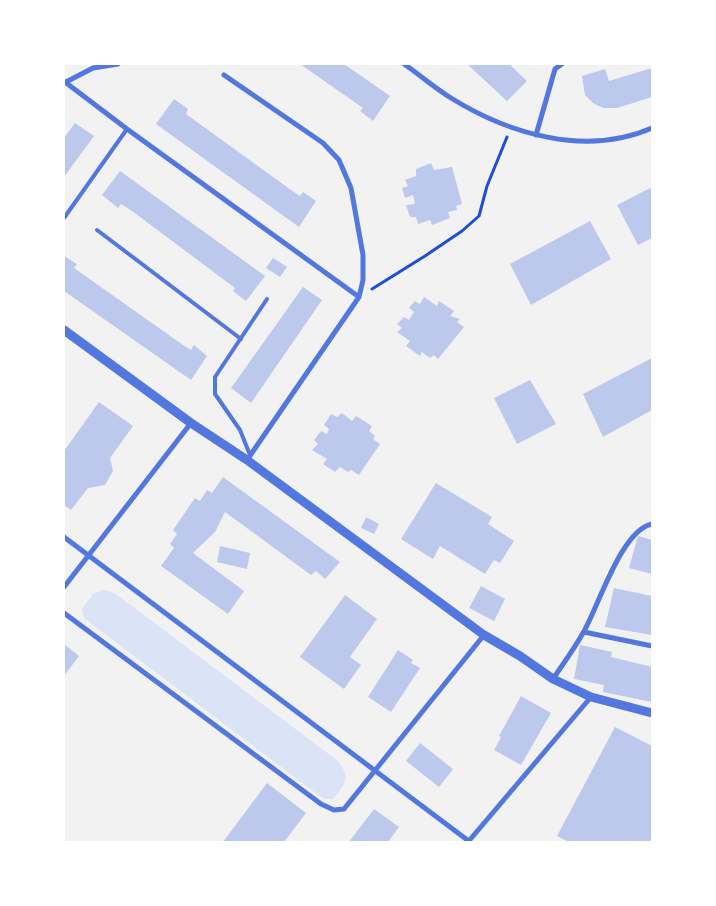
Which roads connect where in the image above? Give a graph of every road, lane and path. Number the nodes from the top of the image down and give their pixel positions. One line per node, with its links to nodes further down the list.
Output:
1 (118, 64): 6 (street)
2 (404, 64): 7 (street)
3 (562, 64): 4 (street)
4 (554, 66): 10 (street)
5 (224, 75): 13 (street)
6 (65, 83): 9 (street)
7 (511, 127): 10 (street); 13 (path)
8 (652, 128): 10 (street)
9 (126, 130): 11 (lane); 13 (street)
10 (536, 135)
11 (64, 218)
12 (97, 230): 16 (lane)
13 (360, 297): 18 (street)
14 (267, 299): 16 (lane)
15 (64, 330): 17 (street)
16 (241, 339): 18 (lane)
17 (191, 424): 18 (street); 21 (street)
18 (248, 457): 25 (street)
19 (652, 524): 24 (street)
20 (64, 537): 21 (street)
21 (89, 554): 22 (street); 30 (street)
22 (64, 587)
23 (64, 613): 30 (street)
24 (584, 632): 26 (street); 27 (street)
25 (484, 635): 27 (street); 30 (street)
26 (652, 646)
27 (553, 679): 28 (street)
28 (592, 697): 29 (street); 31 (street)
29 (652, 713)
30 (375, 770): 31 (street)
31 (469, 842)

